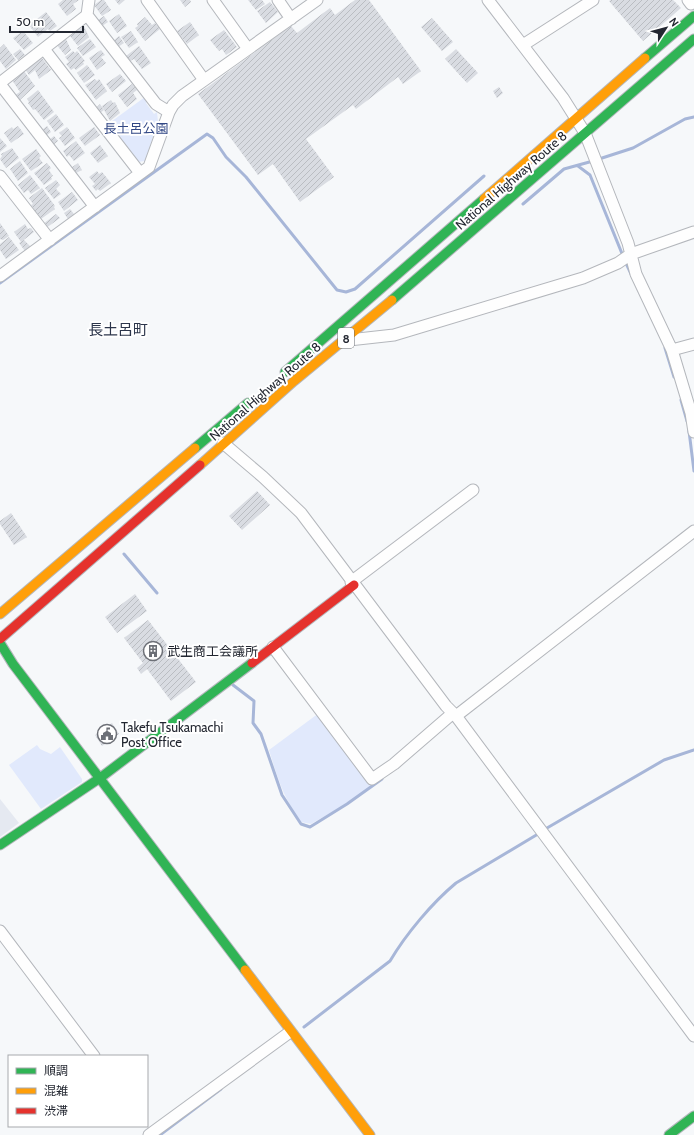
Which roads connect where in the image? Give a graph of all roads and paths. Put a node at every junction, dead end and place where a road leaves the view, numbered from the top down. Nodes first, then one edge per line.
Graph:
1 (88, 0) edge
2 (147, 0) edge
3 (213, 0) edge
4 (278, 0) edge
5 (317, 0) edge
6 (488, 0) edge
7 (593, 0) edge
8 (87, 15) junction
9 (694, 16) edge
10 (291, 18) junction
11 (694, 39) edge
12 (523, 45) junction
13 (44, 49) junction
14 (248, 49) junction
15 (204, 80) junction
16 (0, 83) edge
17 (169, 112) junction
18 (576, 117) junction
19 (585, 133) junction
20 (140, 173) junction
21 (0, 176) edge
22 (95, 207) junction
23 (694, 232) edge
24 (50, 240) junction
25 (631, 254) junction
26 (2, 272) edge
27 (344, 340) junction
28 (694, 344) edge
29 (672, 350) junction
30 (275, 380) dead end
31 (256, 396) dead end
32 (693, 412) edge
33 (694, 432) edge
34 (223, 443) junction
35 (473, 490) dead end
36 (694, 531) edge
37 (352, 583) junction
38 (0, 614) edge
39 (0, 639) edge
40 (0, 643) edge
41 (273, 647) junction
42 (455, 715) junction
43 (100, 778) junction
44 (0, 845) edge
45 (0, 931) edge
46 (290, 1032) junction
47 (694, 1036) edge
48 (93, 1055) edge
49 (694, 1116) edge
50 (150, 1132) edge
51 (370, 1135) edge
52 (669, 1135) edge

1 - 8 street
2 - 15 street
3 - 14 street
4 - 10 street
5 - 10 street
6 - 12 street
7 - 12 street
8 - 13 street
8 - 17 street
9 - 18 main road, National Highway Route 8 / 8
10 - 14 street
11 - 19 main road, National Highway Route 8 / 8
12 - 18 street
13 - 16 street
13 - 20 street
14 - 15 street
15 - 17 street
16 - 22 street
17 - 20 street
18 - 19 street
18 - 30 main road, National Highway Route 8 / 8
19 - 25 street
19 - 27 main road, National Highway Route 8 / 8
20 - 22 street
21 - 24 street
22 - 24 street
23 - 25 street
24 - 26 street
25 - 27 street
25 - 29 street
27 - 34 main road, National Highway Route 8 / 8
28 - 29 street
29 - 32 street
31 - 38 main road, National Highway Route 8
32 - 33 street
34 - 37 street
34 - 39 main road, National Highway Route 8 / 8
35 - 37 street
36 - 42 street
37 - 41 main road
37 - 42 street
40 - 43 main road
41 - 42 street
41 - 43 main road
42 - 47 street
43 - 44 main road
43 - 46 main road
45 - 48 street
46 - 50 street
46 - 51 main road
49 - 52 main road

